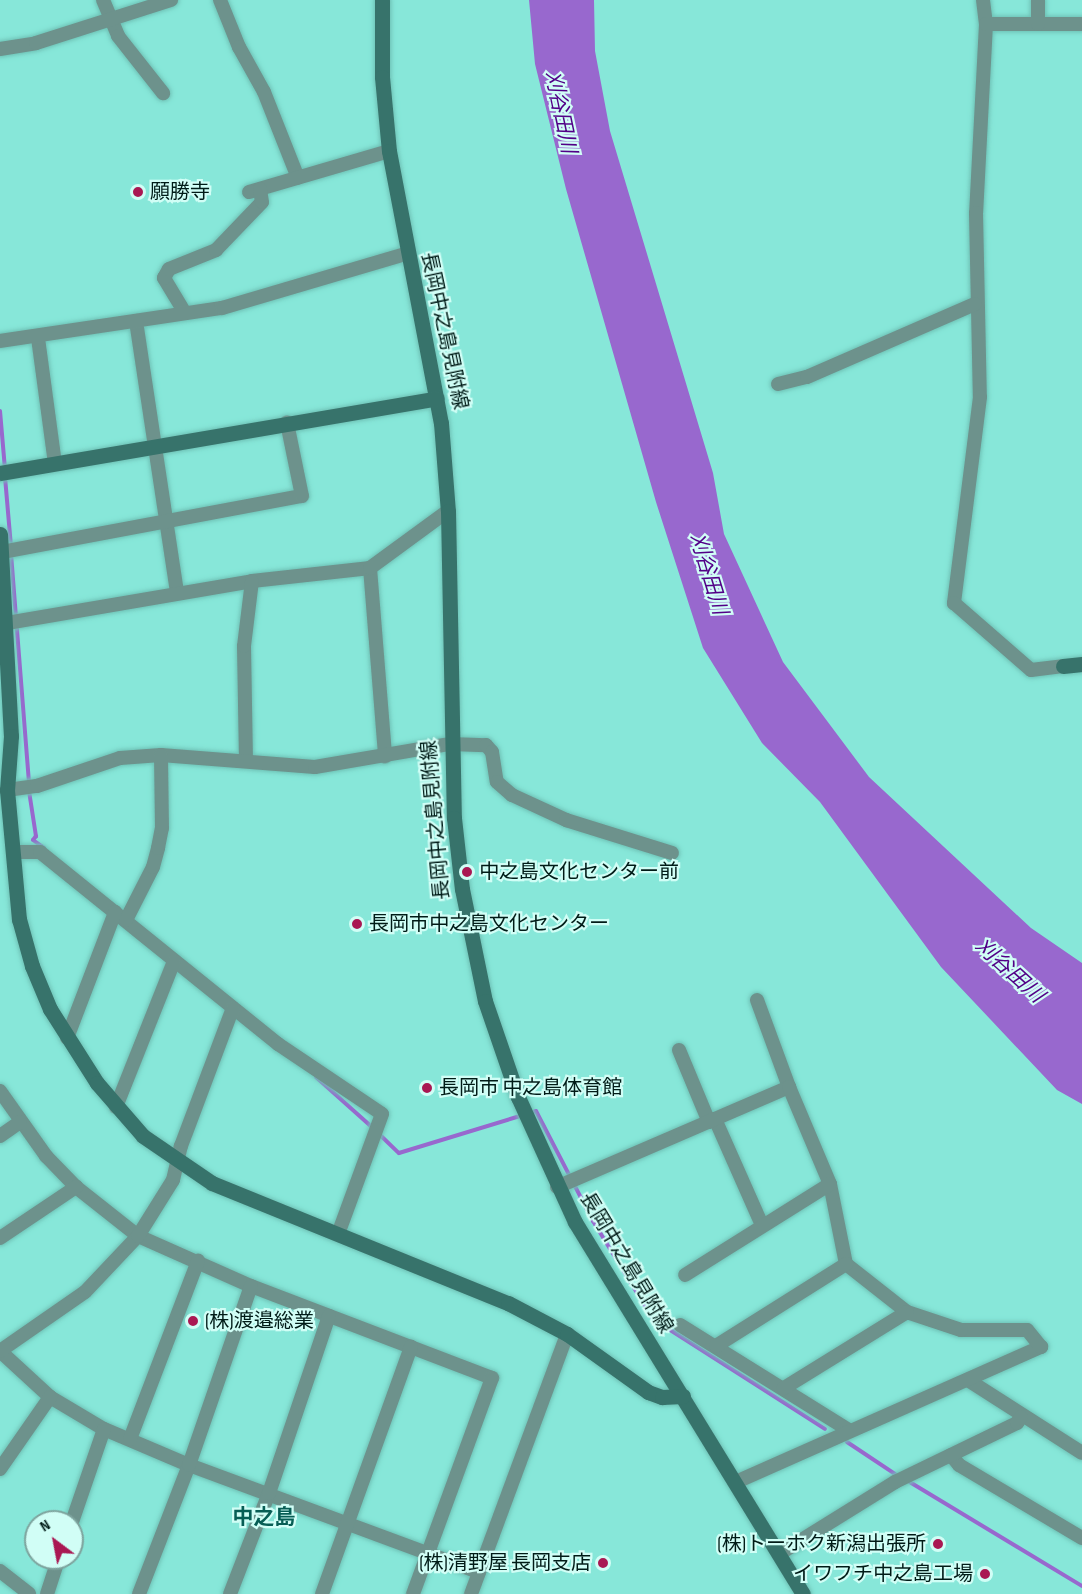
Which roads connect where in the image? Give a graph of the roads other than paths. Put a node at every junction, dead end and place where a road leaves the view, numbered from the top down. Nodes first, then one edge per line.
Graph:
1 (103, 0) edge
2 (171, 0) edge
3 (220, 0) edge
4 (382, 0) edge
5 (983, 0) edge
6 (1038, 0) edge
7 (110, 17) junction
8 (986, 24) junction
9 (1038, 24) junction
10 (1082, 24) edge
11 (0, 49) edge
12 (164, 93) dead end
13 (389, 151) junction
14 (298, 178) junction
15 (406, 254) junction
16 (975, 304) junction
17 (186, 313) junction
18 (136, 321) junction
19 (38, 338) junction
20 (0, 342) edge
21 (778, 384) dead end
22 (437, 398) junction
23 (287, 423) junction
24 (152, 447) junction
25 (55, 463) junction
26 (0, 473) edge
27 (448, 511) junction
28 (165, 524) junction
29 (0, 534) edge
30 (2, 552) junction
31 (370, 568) junction
32 (252, 581) junction
33 (177, 592) junction
34 (7, 623) junction
35 (1082, 664) edge
36 (1063, 666) joint
37 (450, 744) junction
38 (161, 755) junction
39 (385, 756) junction
40 (246, 761) junction
41 (4, 790) edge
42 (13, 852) junction
43 (672, 853) dead end
44 (120, 916) junction
45 (174, 961) junction
46 (757, 1000) dead end
47 (233, 1008) junction
48 (67, 1038) junction
49 (679, 1050) dead end
50 (789, 1086) junction
51 (0, 1091) edge
52 (116, 1107) junction
53 (712, 1120) junction
54 (20, 1122) junction
55 (0, 1136) edge
56 (180, 1163) junction
57 (830, 1184) junction
58 (76, 1186) junction
59 (557, 1188) junction
60 (762, 1225) junction
61 (338, 1234) junction
62 (138, 1236) junction
63 (0, 1238) edge
64 (198, 1261) junction
65 (846, 1264) junction
66 (685, 1275) dead end
67 (251, 1286) junction
68 (907, 1312) junction
69 (329, 1317) junction
70 (680, 1325) dead end
71 (567, 1334) junction
72 (716, 1346) junction
73 (411, 1347) junction
74 (0, 1351) edge
75 (968, 1380) junction
76 (784, 1388) junction
77 (683, 1396) junction
78 (50, 1397) junction
79 (1021, 1417) junction
80 (104, 1429) junction
81 (850, 1431) junction
82 (130, 1439) junction
83 (1081, 1449) edge
84 (951, 1455) junction
85 (189, 1465) junction
86 (0, 1468) edge
87 (736, 1482) junction
88 (269, 1494) junction
89 (76, 1510) edge
90 (348, 1524) junction
91 (1082, 1538) edge
92 (429, 1552) junction
93 (779, 1554) junction
94 (55, 1570) edge
95 (0, 1571) edge
96 (480, 1572) junction
97 (29, 1594) edge
98 (47, 1594) edge
99 (140, 1594) edge
100 (230, 1594) edge
101 (322, 1594) edge
102 (413, 1594) edge
103 (471, 1594) edge
104 (803, 1594) edge

1 - 7 street
2 - 7 street
3 - 14 street
4 - 13 street, 長岡中之島見附線
5 - 8 street
6 - 9 street
7 - 11 street
7 - 12 street
8 - 9 street
8 - 16 street
9 - 10 street
13 - 14 street
13 - 15 street, 長岡中之島見附線
14 - 17 street
15 - 17 street
15 - 22 street, 長岡中之島見附線
16 - 21 street
16 - 36 street
17 - 18 street
18 - 19 street
18 - 24 street
19 - 20 street
19 - 25 street
22 - 23 street
22 - 27 street, 長岡中之島見附線
23 - 24 street
23 - 28 street
24 - 25 street
24 - 28 street
25 - 26 street
27 - 31 street
27 - 37 street, 長岡中之島見附線
28 - 30 street
28 - 33 street
29 - 30 street
30 - 34 street
31 - 32 street
31 - 39 street
32 - 33 street
32 - 40 street
33 - 34 street
34 - 41 street
35 - 36 street
37 - 39 street
37 - 43 street
37 - 59 street, 長岡中之島見附線
38 - 40 street
38 - 41 street
38 - 44 street
39 - 40 street
41 - 42 street
42 - 44 street
42 - 48 street
44 - 45 street
44 - 48 street
45 - 47 street
45 - 52 street
46 - 50 street
47 - 56 street
47 - 61 street
48 - 52 street
49 - 53 street
50 - 53 street
50 - 57 street
51 - 54 street
52 - 56 street
53 - 59 street
53 - 60 street
54 - 55 street
54 - 58 street
56 - 61 street
56 - 62 street
57 - 60 street
57 - 65 street
58 - 62 street
58 - 63 street
59 - 77 street, 長岡中之島見附線
60 - 66 street
61 - 71 street
62 - 64 street
62 - 74 street
64 - 67 street
64 - 82 street
65 - 68 street
65 - 72 street
67 - 69 street
67 - 85 street
68 - 75 street
68 - 76 street
69 - 73 street
69 - 88 street
70 - 72 street
71 - 77 street
71 - 96 street
72 - 76 street
73 - 90 street
73 - 92 street
74 - 78 street
75 - 79 street
75 - 81 street
76 - 81 street
77 - 87 street, 長岡中之島見附線
78 - 80 street
78 - 86 street
79 - 83 street
79 - 84 street
80 - 82 street
80 - 89 street
81 - 87 street
82 - 85 street
84 - 91 street
84 - 93 street
85 - 88 street
85 - 99 street
87 - 93 street, 長岡中之島見附線
88 - 90 street
88 - 100 street
90 - 92 street
90 - 101 street
92 - 96 street
92 - 102 street
93 - 104 street, 長岡中之島見附線
94 - 98 street
95 - 97 street
96 - 103 street

